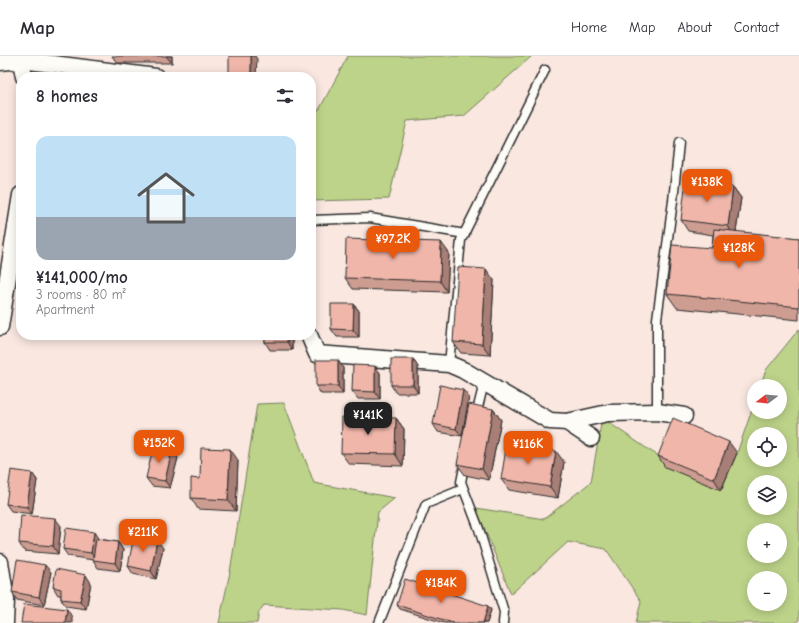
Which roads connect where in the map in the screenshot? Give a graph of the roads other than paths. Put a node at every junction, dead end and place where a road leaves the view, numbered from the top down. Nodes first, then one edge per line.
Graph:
1 (21, 58) edge
2 (0, 62) edge
3 (545, 70) dead end
4 (23, 72) edge
5 (120, 72) edge
6 (679, 143) dead end
7 (316, 220) edge
8 (16, 226) edge
9 (465, 234) junction
10 (0, 326) edge
11 (311, 340) edge
12 (449, 364) junction
13 (484, 383) junction
14 (657, 412) junction
15 (684, 416) dead end
16 (475, 421) edge
17 (567, 422) junction
18 (591, 438) dead end
19 (468, 451) edge
20 (464, 489) junction
21 (0, 562) edge
22 (5, 623) edge
23 (379, 623) edge
24 (503, 623) edge

1 - 2 street
1 - 4 street
1 - 5 street
3 - 9 lane
6 - 14 lane
7 - 9 lane
8 - 10 street
9 - 12 lane
11 - 12 street
12 - 13 street
13 - 16 lane
13 - 17 street
14 - 15 street
14 - 17 street
17 - 18 street
19 - 20 lane
20 - 23 lane
20 - 24 lane
21 - 22 street

